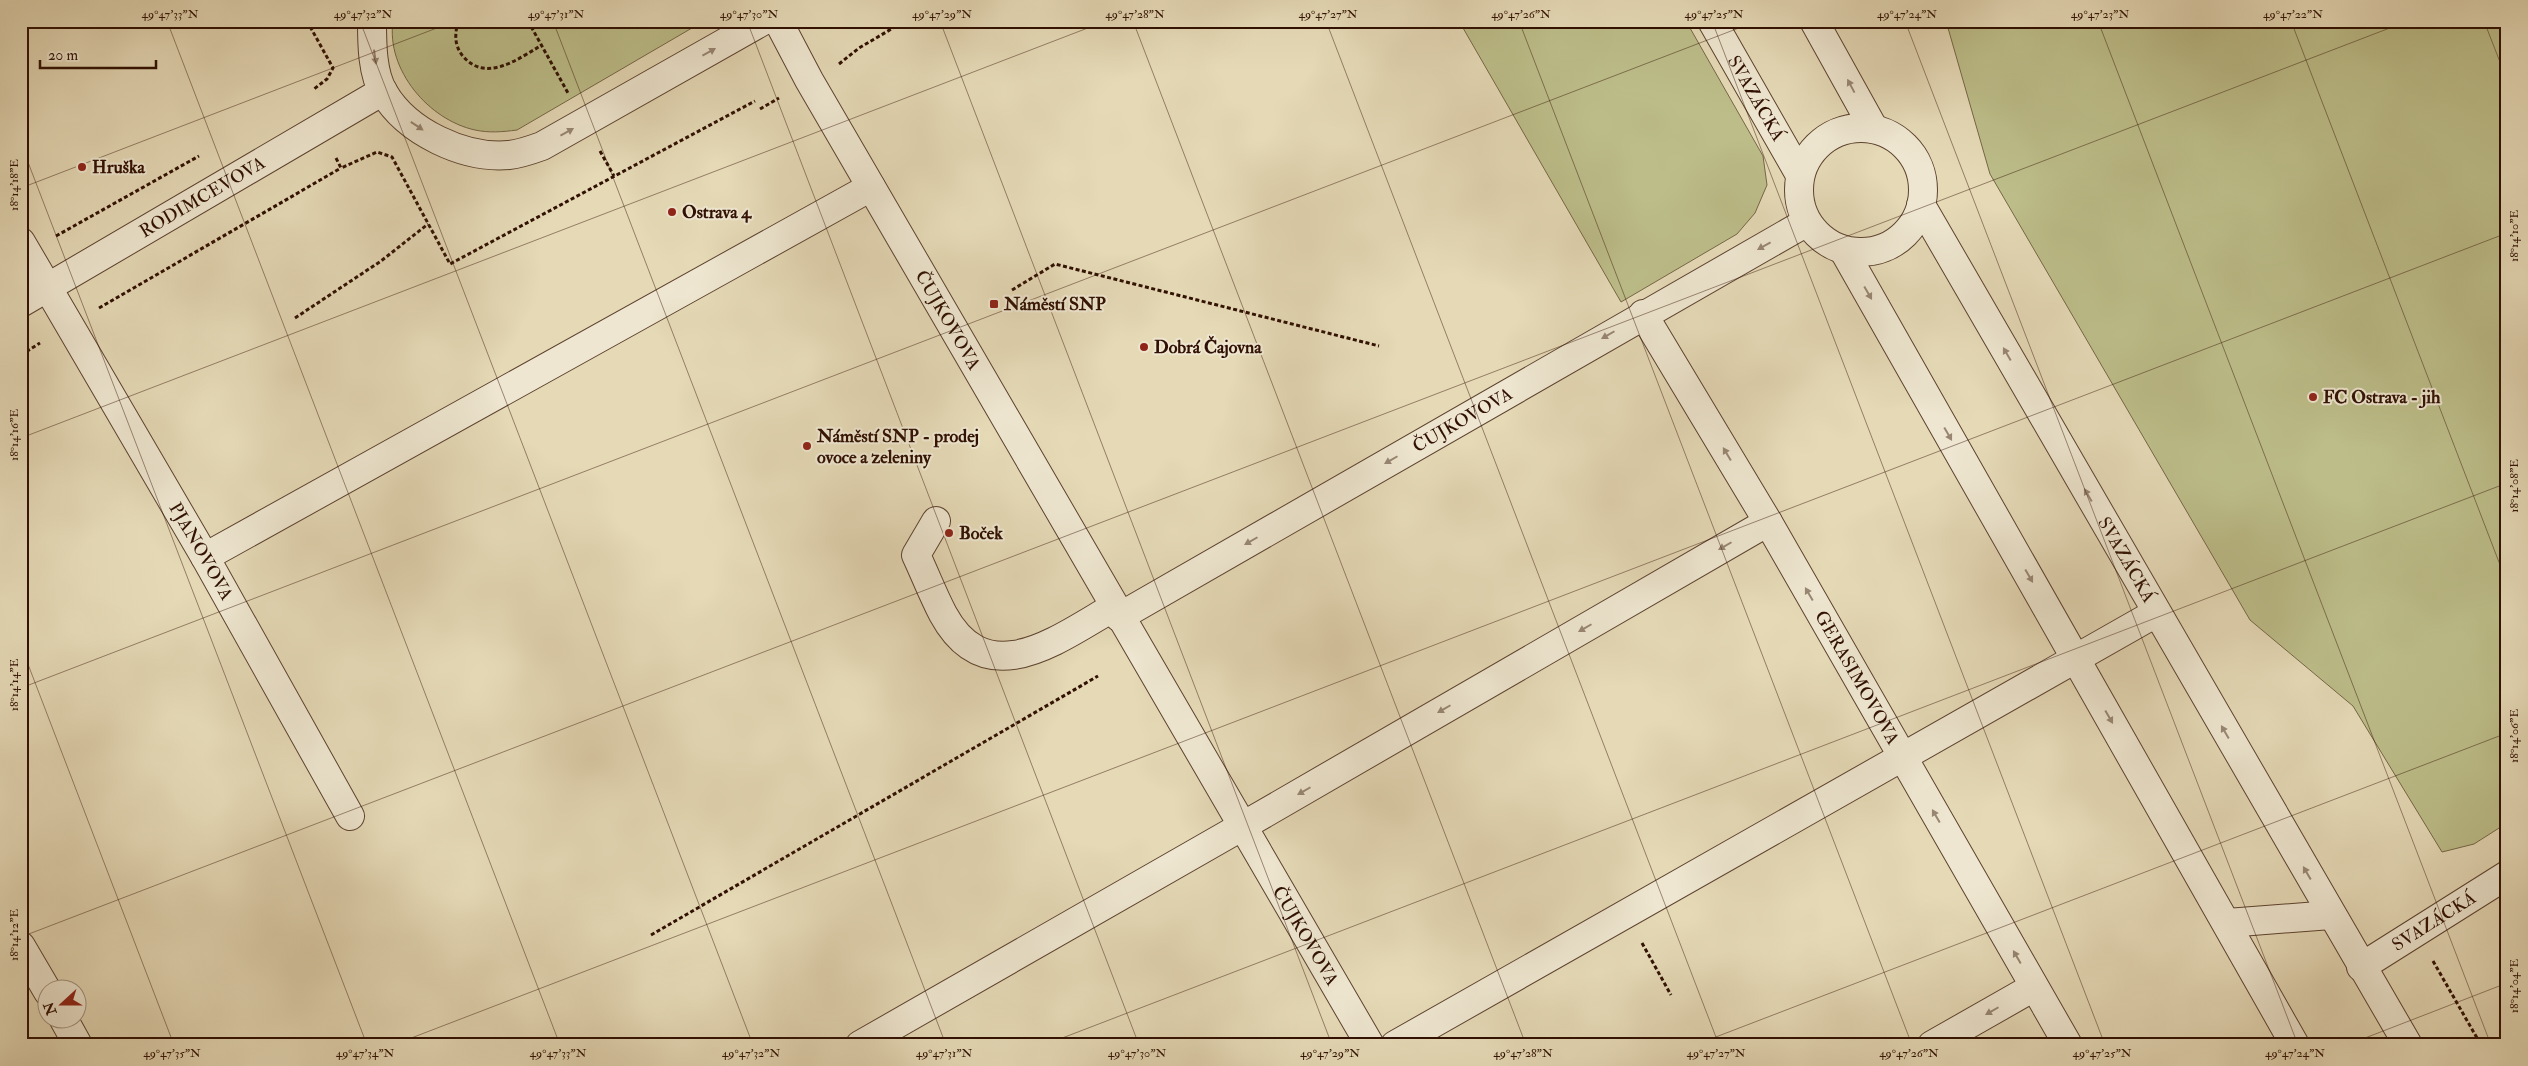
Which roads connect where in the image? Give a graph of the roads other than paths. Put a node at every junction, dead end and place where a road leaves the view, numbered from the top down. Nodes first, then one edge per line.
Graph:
1 (372, 21) edge
2 (763, 21) edge
3 (778, 21) edge
4 (1712, 21) edge
5 (1814, 21) edge
6 (383, 91) junction
7 (1874, 129) junction
8 (1800, 175) junction
9 (871, 187) junction
10 (1921, 205) junction
11 (1807, 222) junction
12 (24, 247) edge
13 (1844, 251) junction
14 (48, 287) junction
15 (21, 303) edge
16 (1643, 314) junction
17 (936, 520) dead end
18 (1768, 522) junction
19 (205, 557) junction
20 (1116, 612) junction
21 (2156, 613) junction
22 (2076, 660) junction
23 (1903, 758) junction
24 (350, 816) dead end
25 (1241, 827) junction
26 (2507, 875) edge
27 (2331, 915) junction
28 (2227, 923) junction
29 (21, 946) edge
30 (2361, 967) junction
31 (40, 978) edge
32 (2034, 987) junction
33 (69, 1028) edge
34 (78, 1045) edge
35 (860, 1045) edge
36 (1370, 1045) edge
37 (1395, 1045) edge
38 (1932, 1045) edge
39 (2068, 1045) edge
40 (2295, 1045) edge
41 (2408, 1045) edge

1 -> 6 street
6 -> 2 street
3 - 9 street, ČUJKOVOVA
4 - 8 street, SVAZÁCKÁ
7 -> 5 street
6 - 14 street, RODIMCEVOVA
7 - 8 street
7 - 10 street
8 - 11 street
9 - 19 street
9 - 20 street, ČUJKOVOVA
10 - 13 street
21 -> 10 street, SVAZÁCKÁ
11 - 13 street
11 -> 16 street, ČUJKOVOVA
12 - 14 street, PJANOVOVA
13 -> 22 street
14 - 15 street, RODIMCEVOVA
14 - 19 street, PJANOVOVA
18 -> 16 street, GERASIMOVOVA
16 -> 20 street, ČUJKOVOVA
17 - 20 street
23 -> 18 street, GERASIMOVOVA
18 -> 25 street
19 - 24 street, PJANOVOVA
20 - 25 street, ČUJKOVOVA
21 - 22 street
27 -> 21 street, SVAZÁCKÁ
22 - 23 street
22 -> 28 street
32 -> 23 street, GERASIMOVOVA
23 - 37 street
25 - 35 street
25 - 36 street, ČUJKOVOVA
26 - 30 street, SVAZÁCKÁ
27 - 28 street
27 - 30 street, SVAZÁCKÁ
28 - 40 street
29 - 31 street
30 - 41 street, SVAZÁCKÁ
32 -> 38 street
32 - 39 street, GERASIMOVOVA
33 - 34 street

